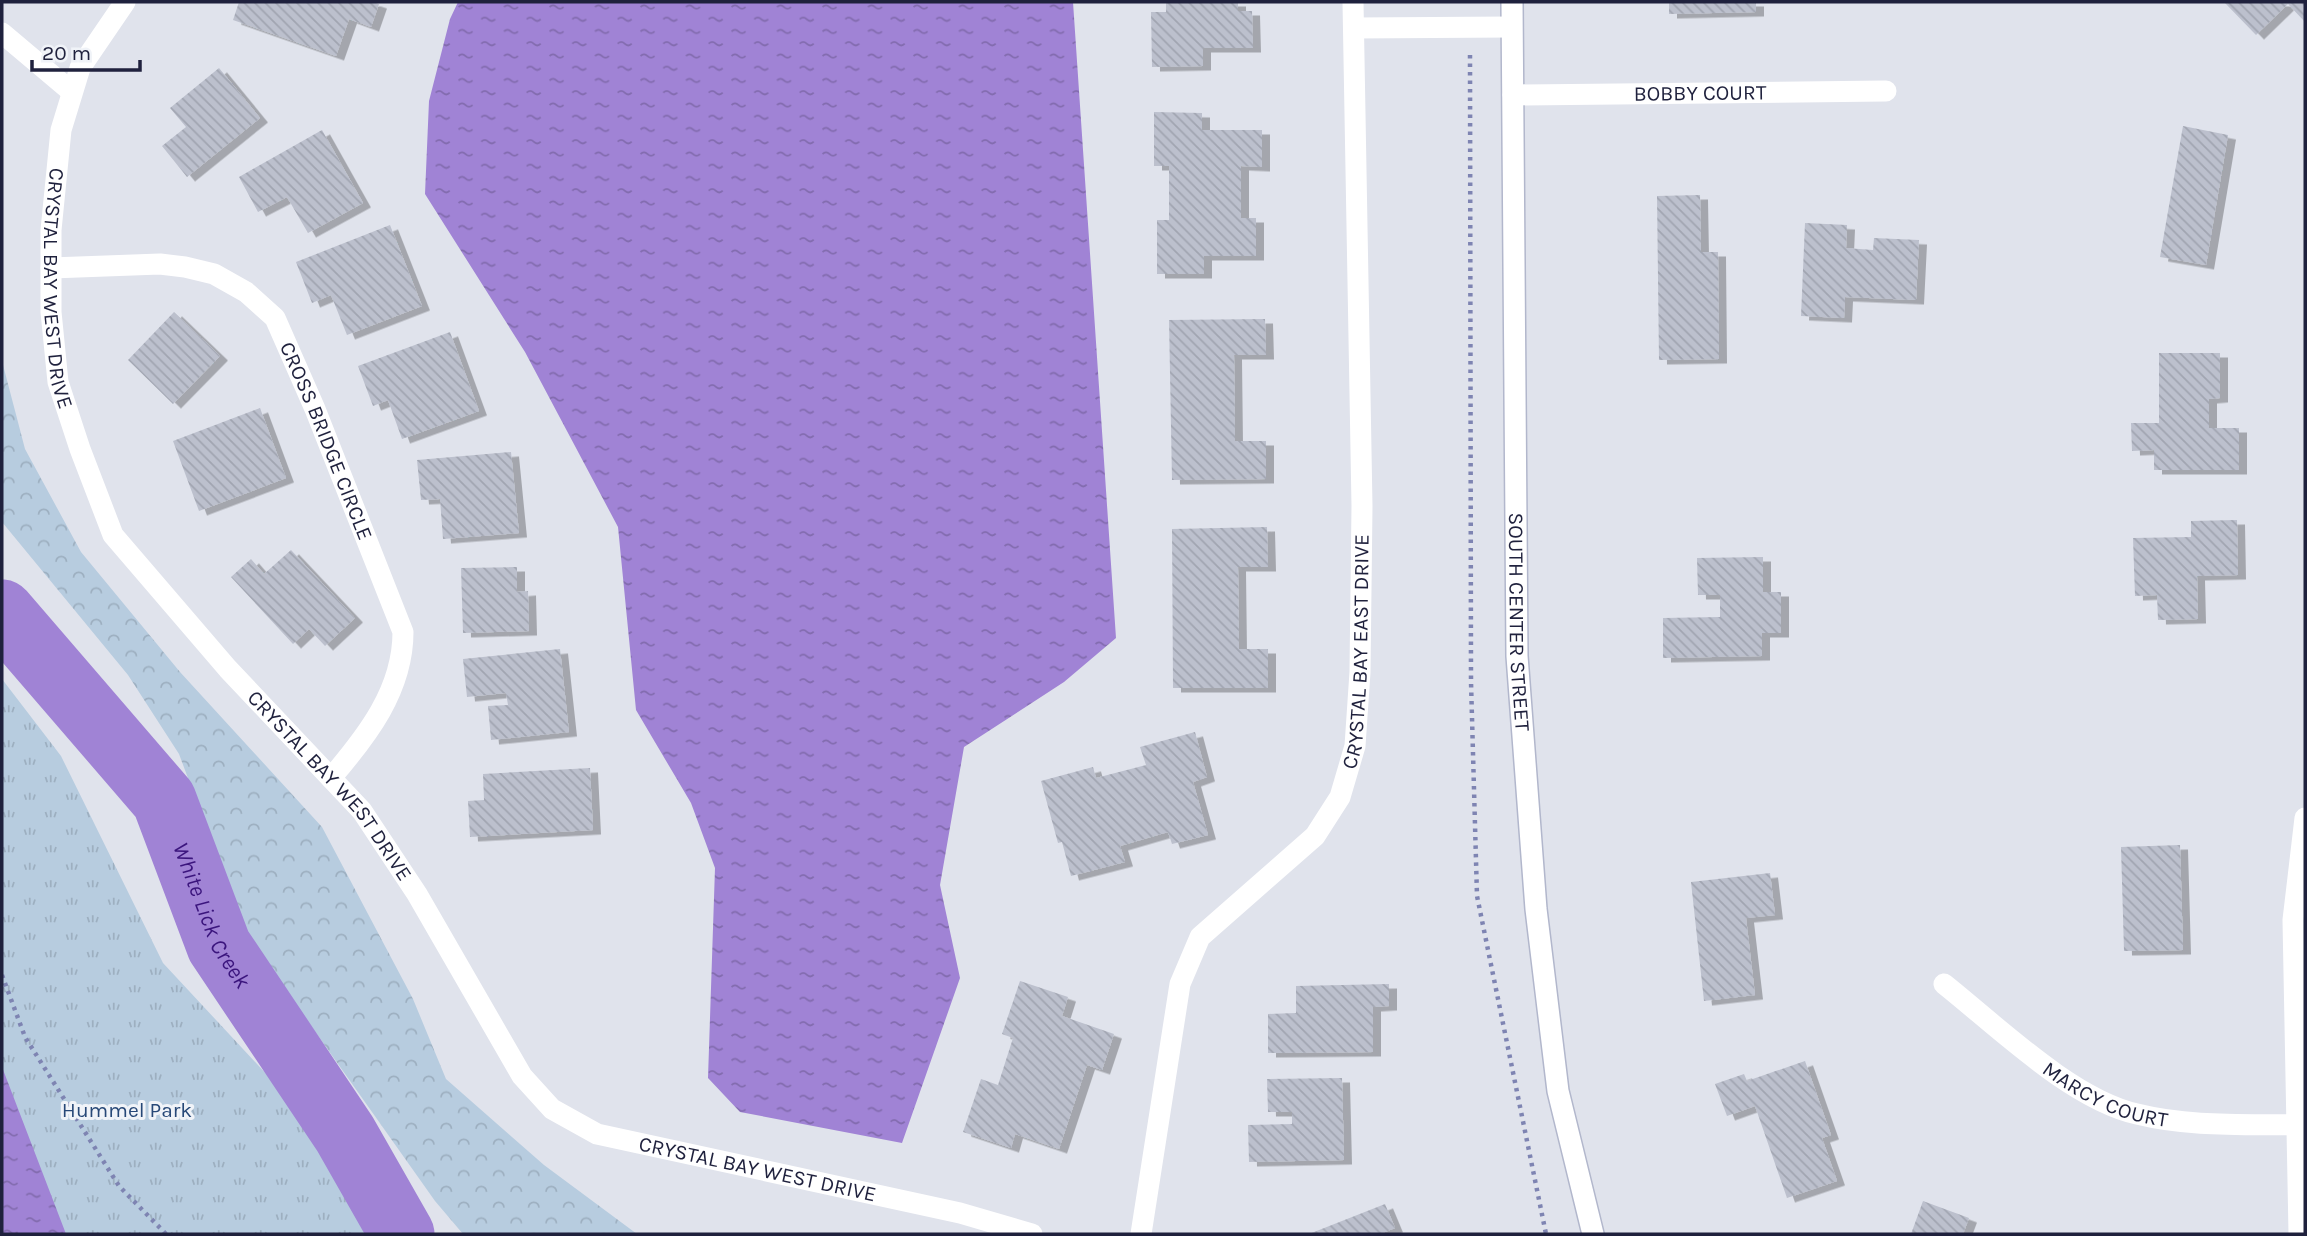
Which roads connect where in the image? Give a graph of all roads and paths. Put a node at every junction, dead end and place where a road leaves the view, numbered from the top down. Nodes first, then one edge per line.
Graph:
1 (125, 2) edge
2 (1353, 2) edge
3 (1512, 2) edge
4 (1470, 27) junction
5 (1511, 27) junction
6 (1354, 28) junction
7 (2, 33) edge
8 (1886, 91) dead end
9 (72, 92) junction
10 (1513, 95) junction
11 (51, 268) junction
12 (331, 778) junction
13 (2305, 818) edge
14 (2, 975) edge
15 (1944, 984) dead end
16 (2297, 1125) junction
17 (166, 1234) edge
18 (1032, 1234) edge
19 (1141, 1234) edge
20 (1546, 1234) edge
21 (1593, 1234) edge
22 (2299, 1234) edge

1 - 9 street, CRYSTAL BAY WEST DRIVE
2 - 6 street, CRYSTAL BAY EAST DRIVE
3 - 5 street, SOUTH CENTER STREET
4 - 5 street
4 - 6 street
4 - 20 path
5 - 10 street, SOUTH CENTER STREET
6 - 19 street, CRYSTAL BAY EAST DRIVE
7 - 9 street
8 - 10 street, BOBBY COURT
9 - 11 street, CRYSTAL BAY WEST DRIVE
10 - 21 street, SOUTH CENTER STREET
11 - 12 street, CRYSTAL BAY WEST DRIVE
11 - 12 street, CROSS BRIDGE CIRCLE
12 - 18 street, CRYSTAL BAY WEST DRIVE
13 - 16 street
14 - 17 path
15 - 16 street, MARCY COURT
16 - 22 street

